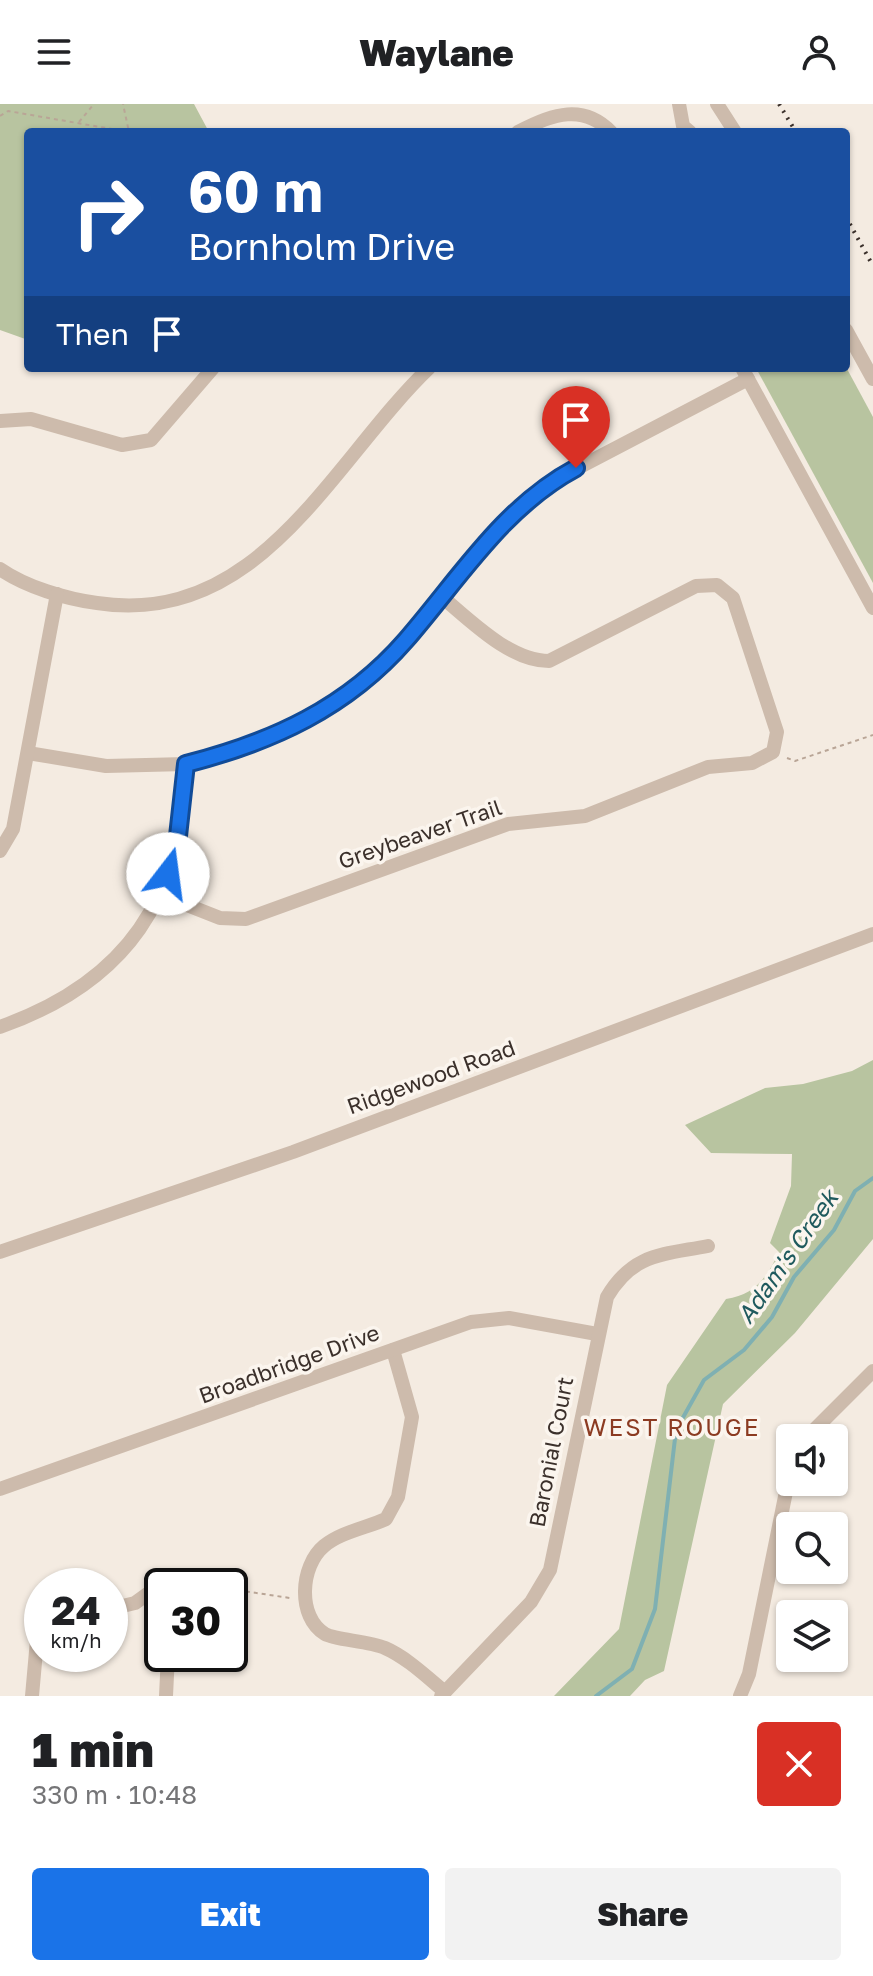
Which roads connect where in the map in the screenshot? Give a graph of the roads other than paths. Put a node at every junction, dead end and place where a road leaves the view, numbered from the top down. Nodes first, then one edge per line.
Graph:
1 (679, 104) edge
2 (717, 104) edge
3 (525, 128) edge
4 (608, 128) edge
5 (685, 128) edge
6 (732, 128) edge
7 (850, 337) edge
8 (210, 372) edge
9 (426, 372) edge
10 (745, 374) edge
11 (873, 379) edge
12 (0, 421) edge
13 (0, 569) edge
14 (57, 594) junction
15 (442, 597) junction
16 (873, 608) edge
17 (28, 753) junction
18 (186, 764) junction
19 (0, 851) edge
20 (159, 894) junction
21 (873, 934) edge
22 (0, 1027) edge
23 (708, 1246) dead end
24 (0, 1252) edge
25 (597, 1334) junction
26 (393, 1350) junction
27 (873, 1371) edge
28 (820, 1424) edge
29 (0, 1489) edge
30 (785, 1496) edge
31 (34, 1672) edge
32 (167, 1672) edge
33 (443, 1694) edge
34 (745, 1694) edge
35 (32, 1696) edge
36 (166, 1696) edge

1 - 5 street
2 - 6 street
3 - 4 street
7 - 11 street
8 - 12 street
9 - 14 street
10 - 15 street
10 - 16 street
13 - 14 street
14 - 17 street
15 - 18 street
15 - 20 street, Greybeaver Trail
17 - 18 street
17 - 19 street
18 - 20 street
20 - 22 street
21 - 24 street, Ridgewood Road
23 - 25 street, Baronial Court
25 - 26 street, Broadbridge Drive
25 - 33 street, Baronial Court
26 - 29 street, Broadbridge Drive
26 - 33 street
27 - 28 street
30 - 34 street
31 - 35 street
32 - 36 street

